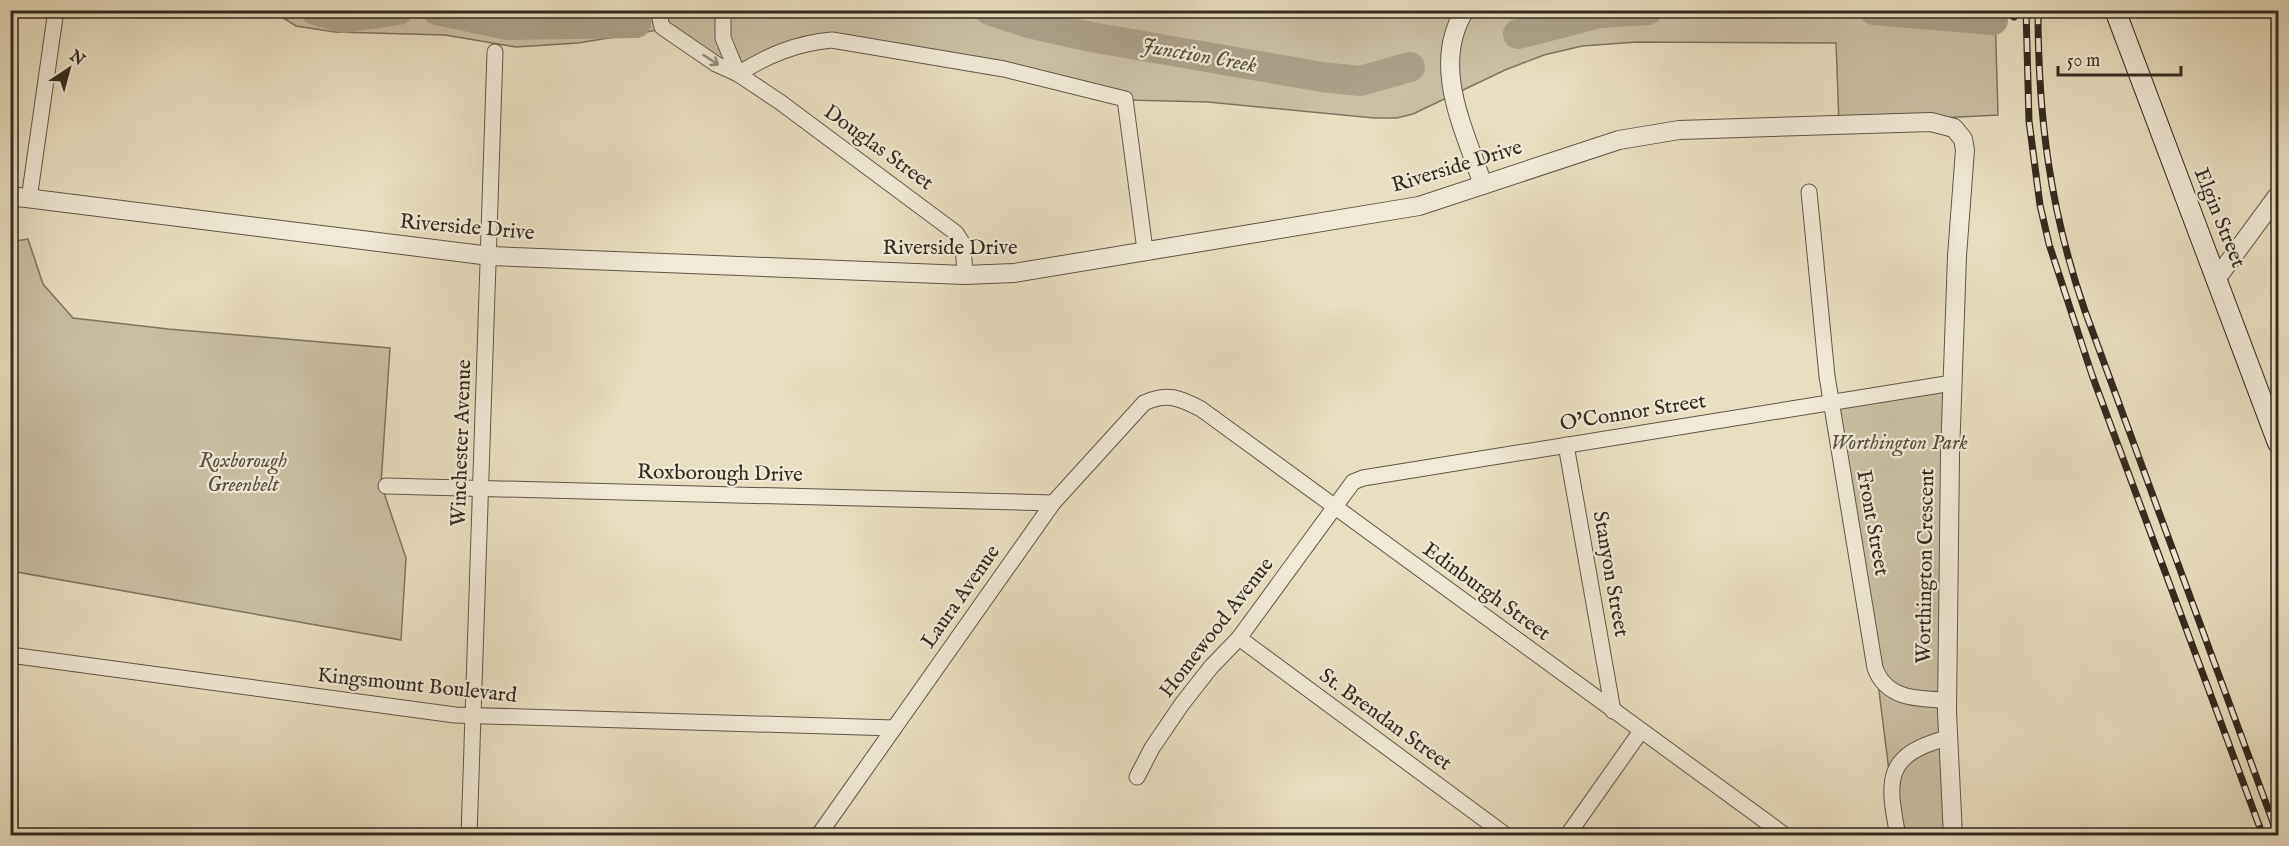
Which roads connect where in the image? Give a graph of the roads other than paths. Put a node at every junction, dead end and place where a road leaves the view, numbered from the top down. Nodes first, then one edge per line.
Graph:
1 (56, 10) edge
2 (658, 10) edge
3 (723, 10) edge
4 (1465, 10) edge
5 (2115, 10) edge
6 (495, 52) dead end
7 (738, 74) junction
8 (1948, 125) joint
9 (1483, 185) junction
10 (1809, 192) dead end
11 (2278, 195) edge
12 (10, 196) edge
13 (29, 198) junction
14 (1145, 250) junction
15 (490, 256) junction
16 (965, 274) junction
17 (2217, 278) junction
18 (1952, 383) junction
19 (1156, 397) joint
20 (1831, 403) junction
21 (2278, 443) edge
22 (1566, 446) junction
23 (386, 486) dead end
24 (481, 489) junction
25 (1053, 503) junction
26 (1334, 507) junction
27 (1239, 638) junction
28 (10, 655) edge
29 (1947, 700) junction
30 (1613, 711) junction
31 (475, 717) junction
32 (894, 728) junction
33 (1641, 731) junction
34 (1947, 738) junction
35 (1137, 777) dead end
36 (469, 836) edge
37 (818, 836) edge
38 (1507, 836) edge
39 (1566, 836) edge
40 (1786, 836) edge
41 (1898, 836) edge
42 (1953, 836) edge

1 - 13 street
2 -> 7 street, Douglas Street
3 - 7 street
4 - 9 street
5 - 17 main road, Elgin Street
6 - 15 street, Winchester Avenue
7 - 14 street
7 - 16 street, Douglas Street
8 - 9 street, Riverside Drive
8 - 18 street, Worthington Crescent
9 - 14 street, Riverside Drive
10 - 20 street, Front Street
11 - 17 street
12 - 13 street, Riverside Drive
13 - 15 street, Riverside Drive
14 - 16 street, Riverside Drive
15 - 16 street, Riverside Drive
15 - 24 street, Winchester Avenue
17 - 21 main road, Elgin Street
18 - 20 street, O'Connor Street
18 - 29 street, Worthington Crescent
19 - 25 street, Laura Avenue
19 - 26 street, Edinburgh Street
20 - 22 street, O'Connor Street
20 - 29 street, Front Street
22 - 26 street, O'Connor Street
22 - 30 street, Stanyon Street
23 - 24 street, Roxborough Drive
24 - 25 street, Roxborough Drive
24 - 31 street, Winchester Avenue
25 - 32 street, Laura Avenue
26 - 27 street, Homewood Avenue
26 - 30 street, Edinburgh Street
27 - 35 street, Homewood Avenue
27 - 38 street, St. Brendan Street
28 - 31 street, Kingsmount Boulevard
29 - 34 street, Worthington Crescent
30 - 33 street, Edinburgh Street
31 - 32 street, Kingsmount Boulevard
31 - 36 street, Winchester Avenue
32 - 37 street, Laura Avenue
33 - 39 street
33 - 40 street, Edinburgh Street
34 - 41 street
34 - 42 street, Worthington Crescent

